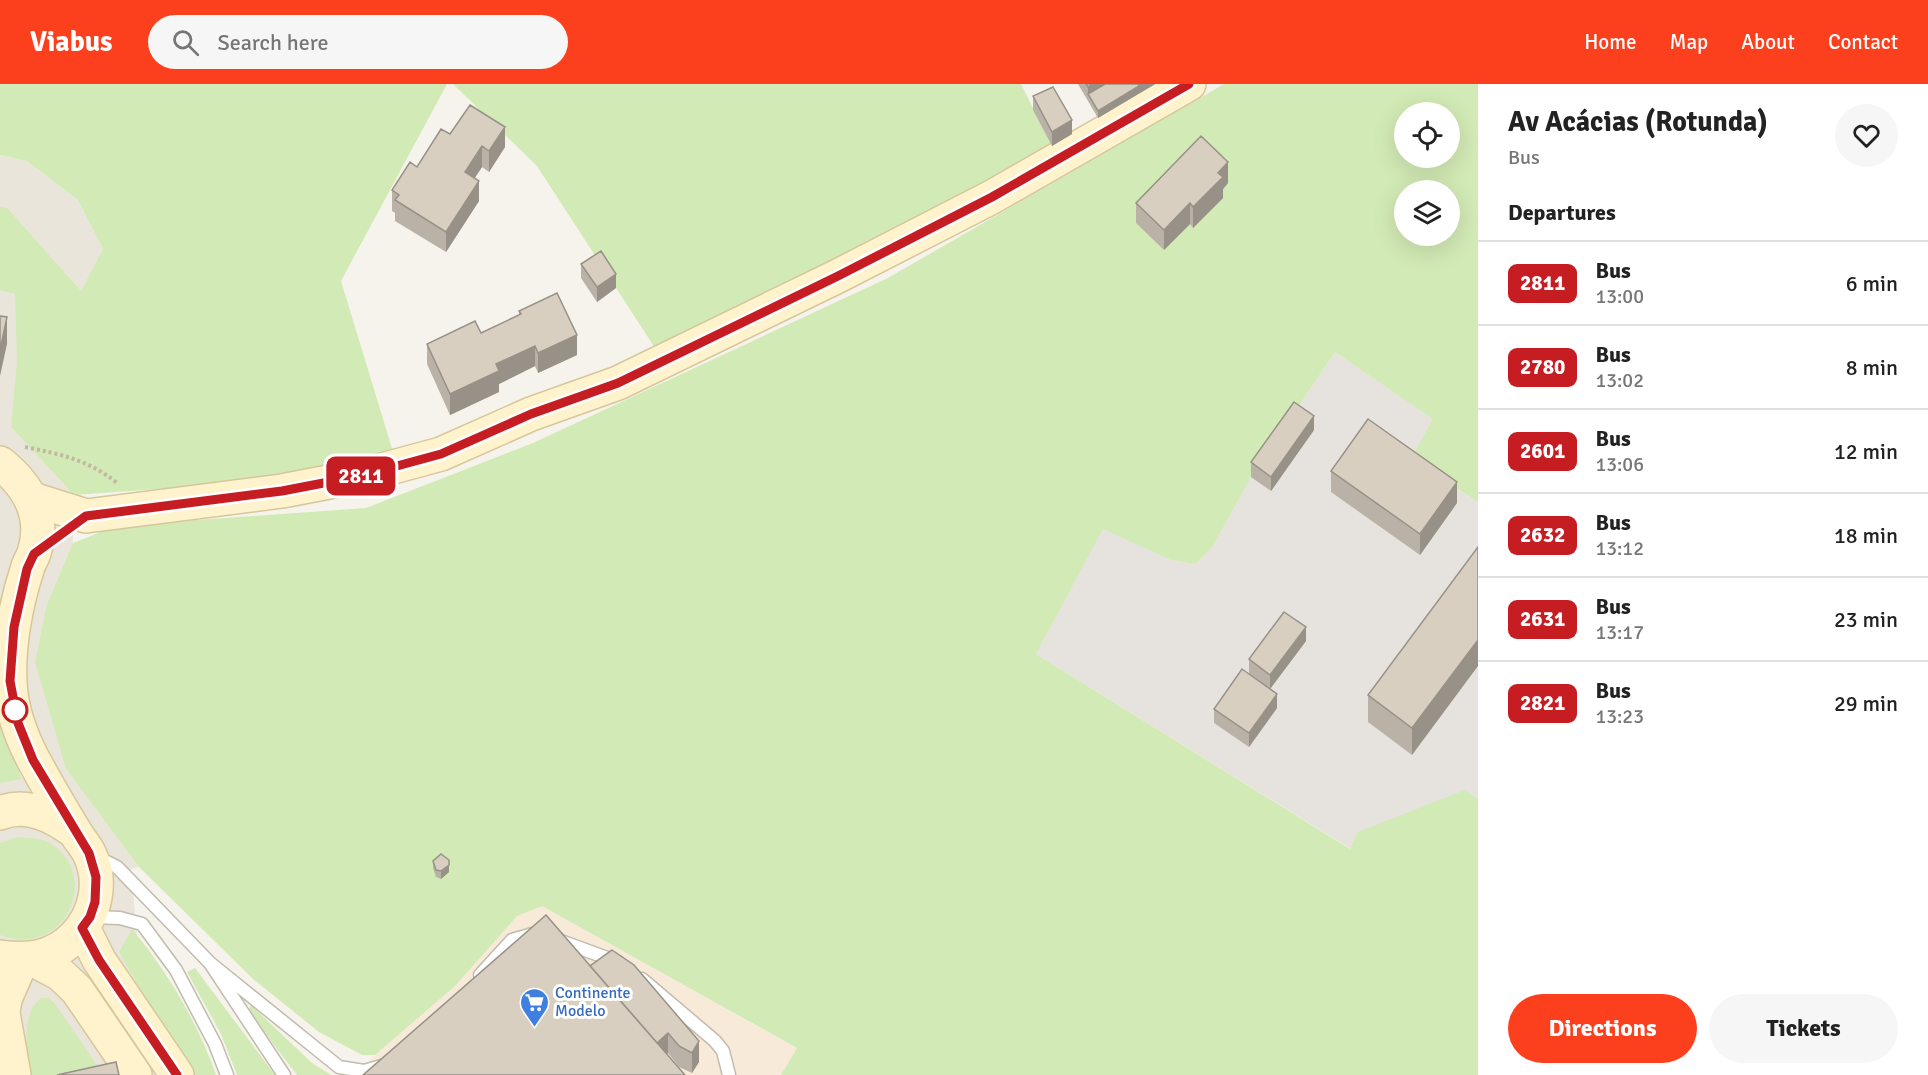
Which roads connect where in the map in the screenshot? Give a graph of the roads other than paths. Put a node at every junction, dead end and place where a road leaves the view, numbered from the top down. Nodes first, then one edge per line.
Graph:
1 (1189, 84) edge
2 (10, 454) edge
3 (32, 499) junction
4 (86, 516) junction
5 (30, 562) junction
6 (0, 595) edge
7 (0, 813) edge
8 (82, 843) junction
9 (86, 922) junction
10 (18, 959) edge
11 (210, 963) junction
12 (470, 987) edge
13 (398, 1054) edge
14 (14, 1075) edge
15 (135, 1075) edge
16 (177, 1075) edge
17 (227, 1075) edge
18 (284, 1075) edge
19 (729, 1075) edge

1 - 4 main road
2 - 3 main road
3 - 4 main road
3 - 5 main road
4 - 5 main road
5 - 6 main road
5 - 8 main road
7 - 8 main road
8 - 9 main road
8 - 11 lane
9 - 10 main road
9 - 16 main road
9 - 17 lane
10 - 14 main road
10 - 15 main road
11 - 13 lane
11 - 18 lane
12 - 19 lane

